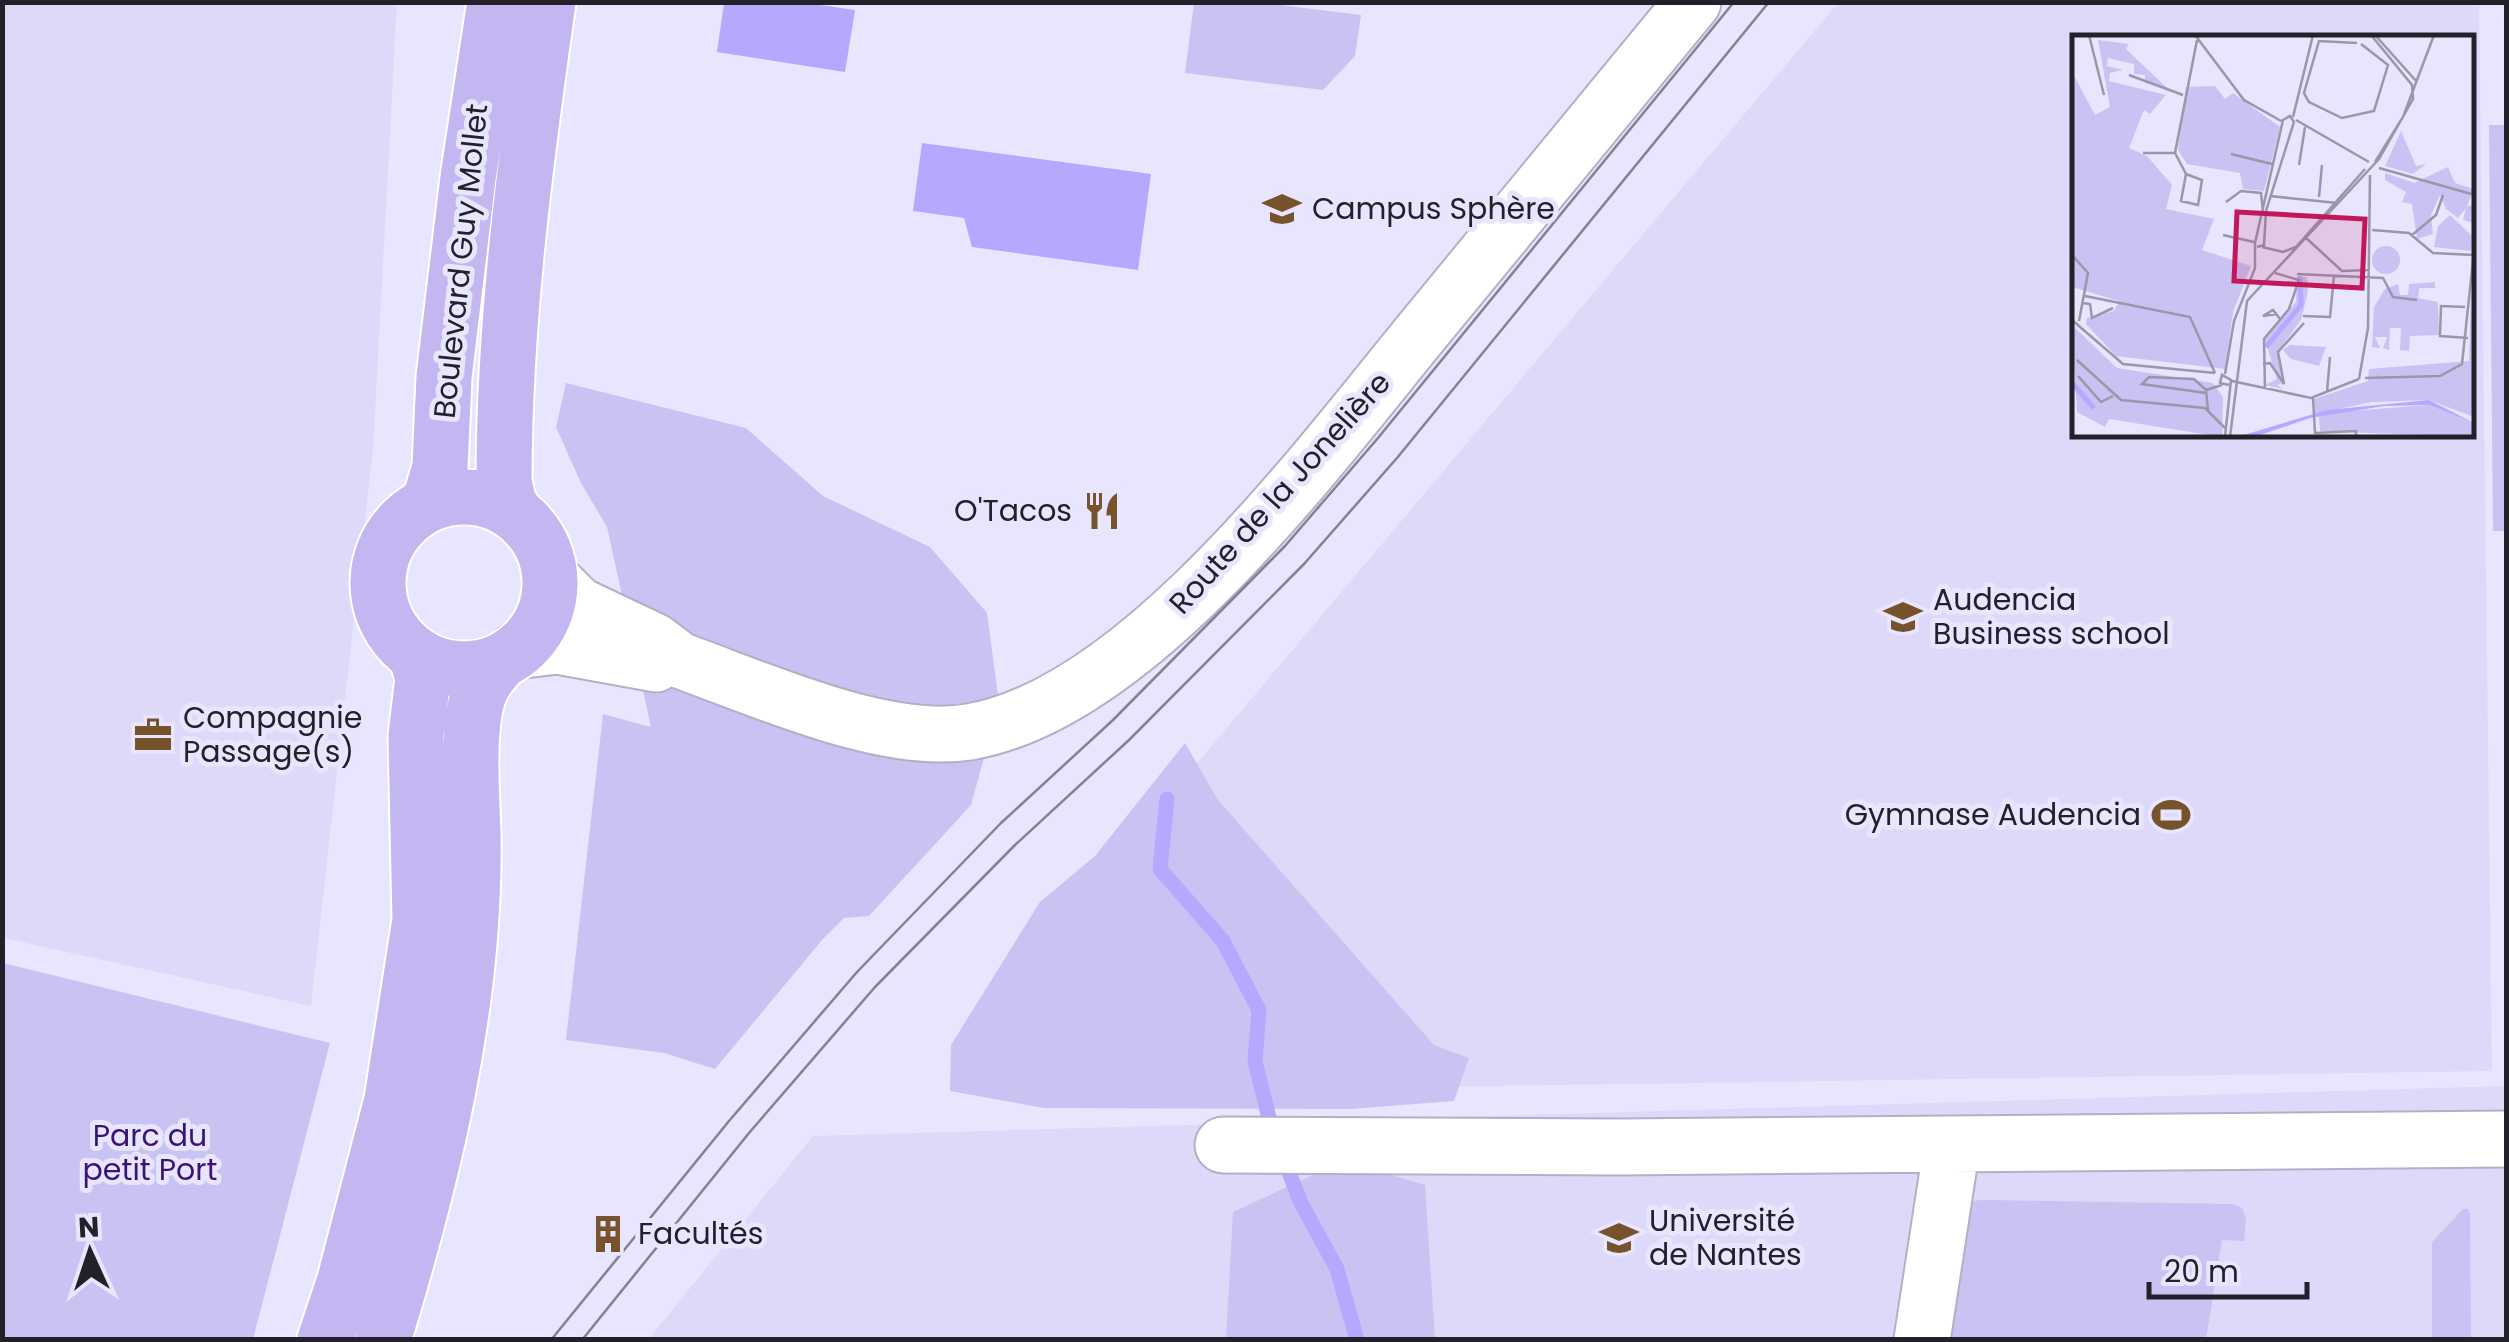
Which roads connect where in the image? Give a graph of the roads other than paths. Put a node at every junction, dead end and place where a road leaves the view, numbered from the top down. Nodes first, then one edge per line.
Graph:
1 (495, 2) edge
2 (548, 2) edge
3 (1694, 2) edge
4 (416, 512) junction
5 (516, 514) junction
6 (550, 578) junction
7 (416, 654) junction
8 (509, 656) junction
9 (680, 660) junction
10 (2506, 1139) edge
11 (1223, 1145) dead end
12 (1952, 1145) junction
13 (324, 1340) edge
14 (383, 1340) edge
15 (1922, 1340) edge

1 - 4 main road, Boulevard Guy Mollet
2 - 5 main road, Boulevard Guy Mollet
3 - 9 street, Route de la Jonelière
4 - 5 main road
4 - 7 main road
5 - 6 main road
6 - 8 main road
6 - 9 street, Route de la Jonelière
7 - 8 main road
7 - 13 main road
8 - 9 street, Route de la Jonelière
8 - 14 main road
10 - 12 street
11 - 12 street
12 - 15 street

